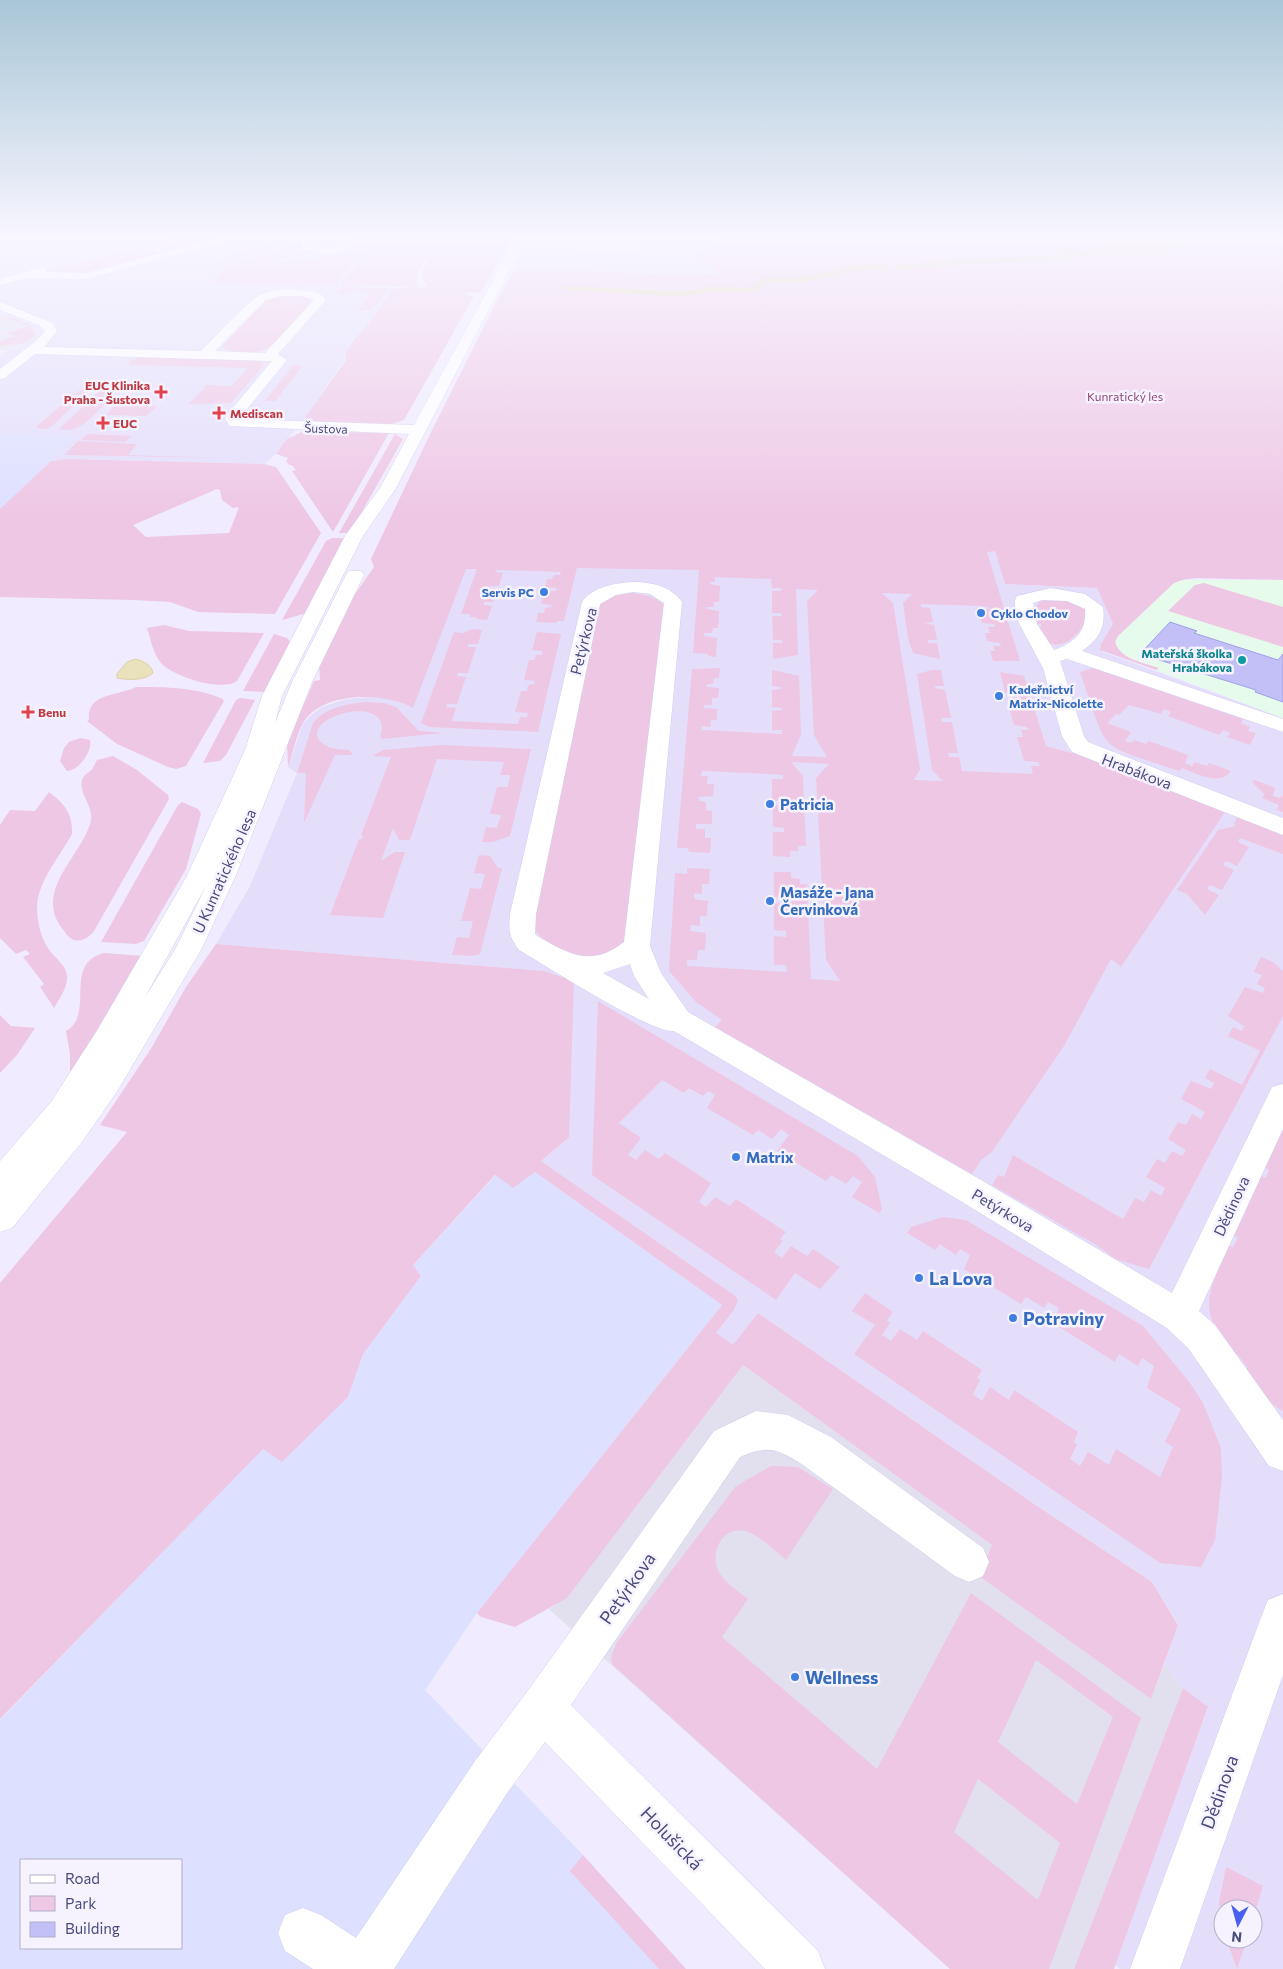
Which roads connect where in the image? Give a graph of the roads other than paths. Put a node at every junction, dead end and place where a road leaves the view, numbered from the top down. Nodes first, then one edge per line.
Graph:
1 (51, 330) edge
2 (230, 330) edge
3 (293, 330) edge
4 (472, 330) edge
5 (32, 350) junction
6 (205, 354) junction
7 (269, 356) junction
8 (0, 375) edge
9 (418, 430) junction
10 (387, 490) junction
11 (1283, 726) edge
12 (1283, 827) edge
13 (638, 946) junction
14 (569, 965) junction
15 (678, 1020) junction
16 (1283, 1096) edge
17 (0, 1184) edge
18 (0, 1218) edge
19 (1179, 1316) junction
20 (1283, 1452) edge
21 (969, 1562) dead end
22 (1283, 1616) edge
23 (543, 1708) junction
24 (304, 1932) dead end
25 (1160, 1967) edge
26 (358, 1969) edge
27 (365, 1969) edge
28 (800, 1969) edge

1 - 5 street
2 - 6 street
3 - 7 street
4 - 9 street, U Kunratického lesa
5 - 6 street
5 - 8 street
6 - 7 street
7 - 9 street, Šustova
9 - 10 street, U Kunratického lesa
10 - 17 street, U Kunratického lesa
10 - 18 street, U Kunratického lesa
11 - 12 street, Hrabákova
13 - 14 street, Petýrkova
13 - 14 street, Petýrkova
13 - 15 street, Petýrkova
14 - 15 street, Petýrkova
15 - 19 street, Petýrkova
16 - 19 street, Dědinova
19 - 20 street, Petýrkova
21 - 23 street, Petýrkova
22 - 25 street, Dědinova
23 - 27 street, Petýrkova
23 - 28 street, Holušická
24 - 26 street

